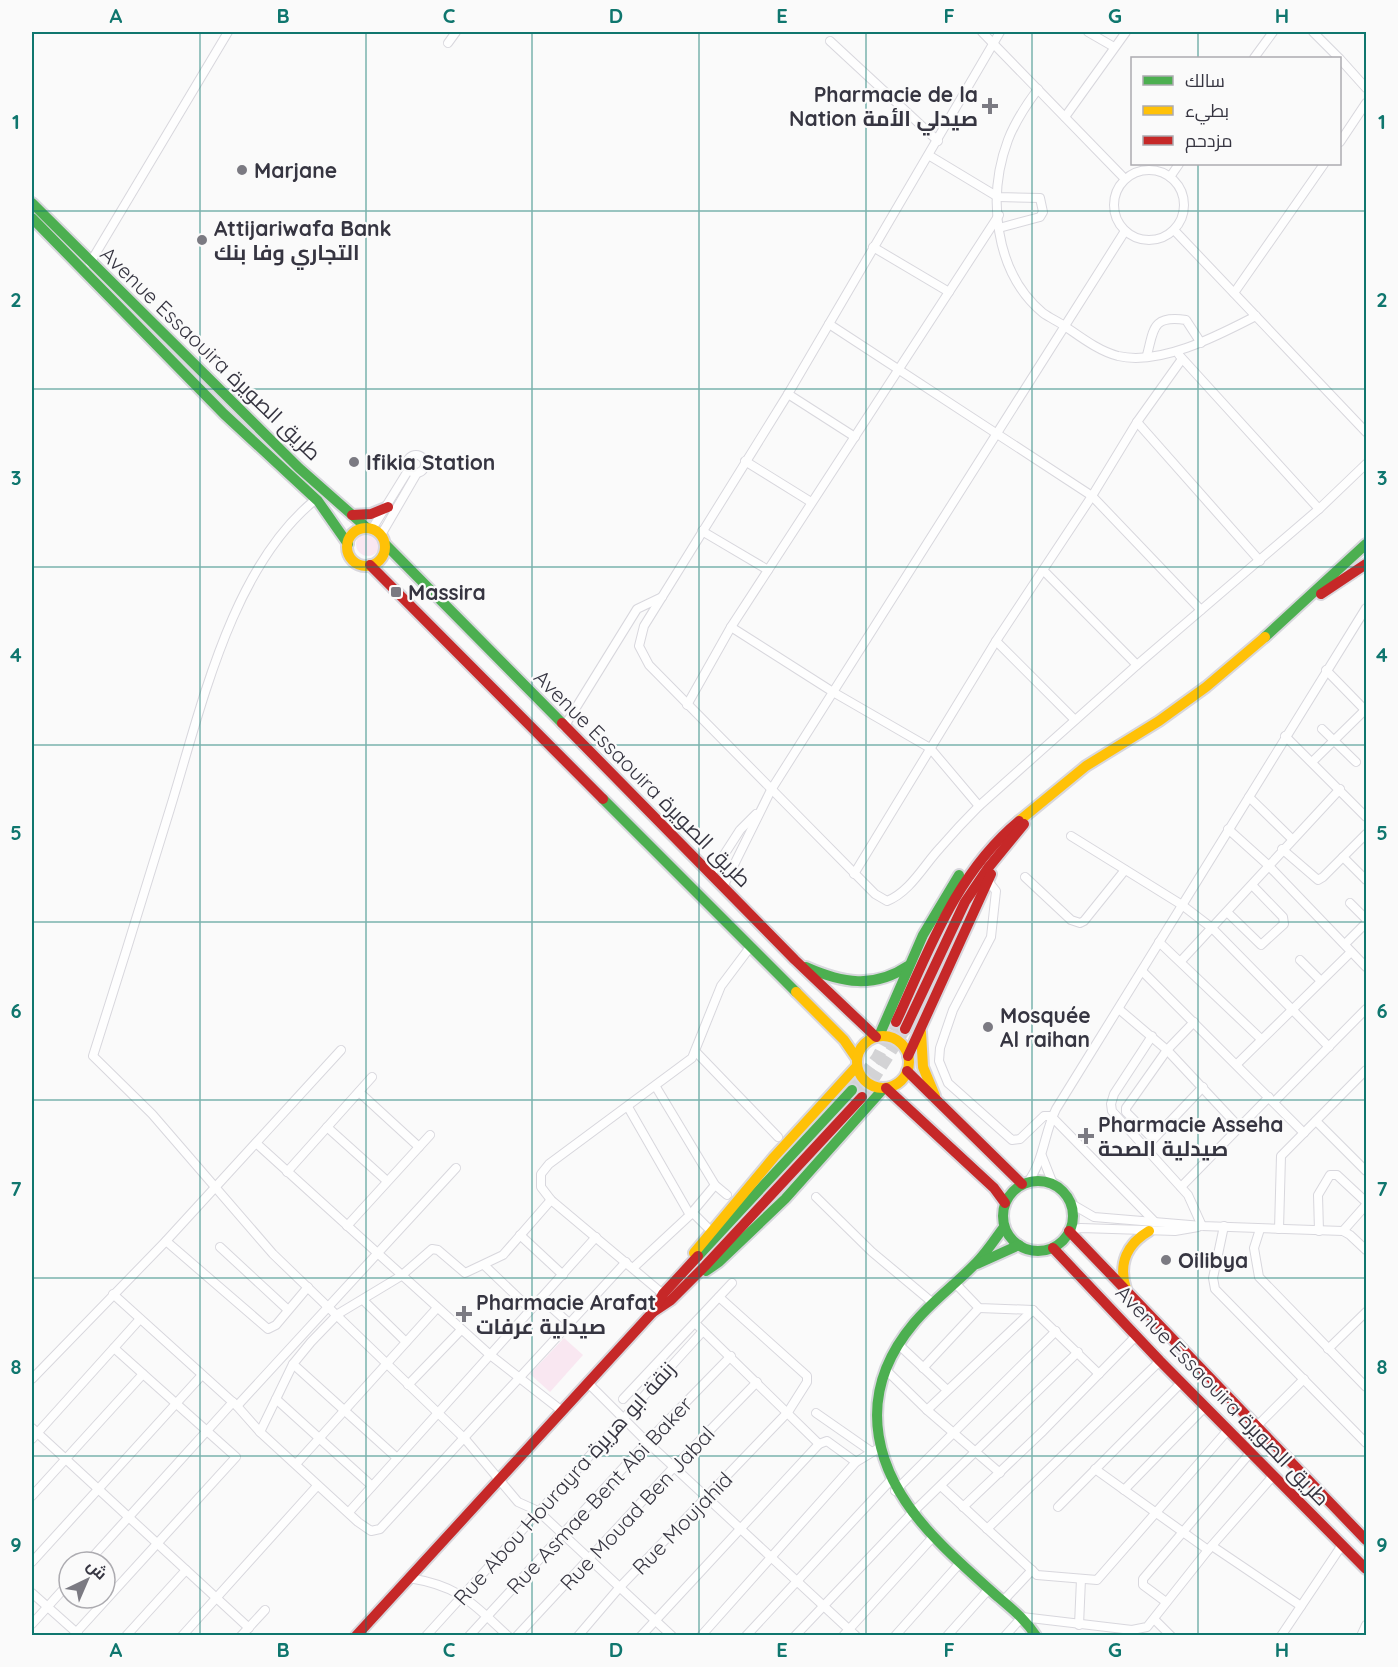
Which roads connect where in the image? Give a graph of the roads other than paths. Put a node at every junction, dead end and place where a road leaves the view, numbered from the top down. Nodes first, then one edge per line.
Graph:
1 (228, 32) edge
2 (456, 32) edge
3 (982, 32) edge
4 (1000, 32) edge
5 (1088, 32) edge
6 (1126, 32) edge
7 (1273, 32) edge
8 (1313, 32) edge
9 (831, 41) dead end
10 (448, 43) dead end
11 (993, 43) junction
12 (1114, 47) junction
13 (1255, 57) edge
14 (1337, 57) edge
15 (1341, 61) edge
16 (1366, 88) edge
17 (1038, 89) junction
18 (1366, 103) edge
19 (1065, 117) junction
20 (1341, 140) edge
21 (938, 141) junction
22 (930, 156) junction
23 (1178, 165) edge
24 (1323, 165) edge
25 (1170, 177) junction
26 (1125, 179) junction
27 (998, 197) junction
28 (32, 203) edge
29 (999, 215) junction
30 (32, 218) edge
31 (999, 228) junction
32 (1174, 230) junction
33 (1125, 231) junction
34 (873, 247) junction
35 (86, 266) junction
36 (949, 292) junction
37 (1234, 293) junction
38 (1256, 316) junction
39 (829, 324) junction
40 (1064, 325) junction
41 (1201, 343) junction
42 (1177, 351) junction
43 (1147, 355) junction
44 (1182, 359) junction
45 (900, 370) junction
46 (788, 394) junction
47 (1137, 422) junction
48 (1366, 432) edge
49 (998, 433) junction
50 (855, 437) junction
51 (745, 461) junction
52 (1366, 464) edge
53 (408, 469) junction
54 (417, 473) junction
55 (1092, 496) junction
56 (315, 500) junction
57 (811, 502) junction
58 (388, 507) junction
59 (1320, 509) junction
60 (352, 515) junction
61 (702, 531) junction
62 (376, 534) junction
63 (348, 544) junction
64 (1366, 544) edge
65 (1260, 561) junction
66 (1366, 564) edge
67 (370, 565) junction
68 (768, 570) junction
69 (1043, 570) junction
70 (662, 597) junction
71 (1307, 602) junction
72 (1366, 608) edge
73 (1201, 610) junction
74 (731, 627) junction
75 (996, 641) junction
76 (1137, 665) junction
77 (1326, 670) junction
78 (833, 692) junction
79 (687, 705) junction
80 (1366, 710) edge
81 (1075, 720) junction
82 (564, 727) junction
83 (1322, 729) dead end
84 (1285, 736) junction
85 (1334, 741) junction
86 (930, 748) junction
87 (1312, 762) junction
88 (1356, 762) dead end
89 (1340, 789) junction
90 (771, 790) junction
91 (1249, 797) junction
92 (1366, 801) edge
93 (979, 806) junction
94 (1359, 809) junction
95 (757, 813) junction
96 (1366, 817) edge
97 (1228, 829) junction
98 (1366, 834) edge
99 (1071, 836) dead end
100 (1292, 838) junction
101 (1282, 849) junction
102 (993, 853) junction
103 (1343, 857) junction
104 (1268, 865) junction
105 (1125, 870) junction
106 (854, 873) junction
107 (711, 875) junction
108 (1025, 877) dead end
109 (1366, 880) edge
110 (988, 881) junction
111 (1253, 886) junction
112 (723, 887) junction
113 (1350, 903) dead end
114 (1182, 905) junction
115 (1227, 912) junction
116 (1366, 921) edge
117 (1212, 928) junction
118 (1159, 942) junction
119 (1345, 944) junction
120 (751, 946) junction
121 (1351, 952) junction
122 (795, 960) junction
123 (1300, 960) dead end
124 (1181, 961) junction
125 (909, 965) junction
126 (1366, 967) edge
127 (1143, 971) junction
128 (1321, 981) junction
129 (1292, 1009) junction
130 (1366, 1009) edge
131 (1120, 1010) junction
132 (896, 1022) tunnel mouth
133 (1194, 1022) junction
134 (921, 1024) junction
135 (905, 1029) tunnel mouth
136 (877, 1036) junction
137 (1152, 1036) junction
138 (1261, 1039) junction
139 (1329, 1047) junction
140 (341, 1050) dead end
141 (1167, 1050) junction
142 (696, 1052) junction
143 (908, 1056) junction
144 (857, 1063) junction
145 (1237, 1064) junction
146 (1366, 1070) edge
147 (908, 1071) junction
148 (372, 1077) dead end
149 (656, 1087) junction
150 (1203, 1087) junction
151 (886, 1088) junction
152 (359, 1092) junction
153 (857, 1093) tunnel mouth
154 (1271, 1099) junction
155 (940, 1105) junction
156 (628, 1107) junction
157 (1053, 1117) junction
158 (1316, 1121) junction
159 (327, 1127) junction
160 (1239, 1127) junction
161 (1304, 1133) junction
162 (429, 1135) dead end
163 (778, 1137) dead end
164 (1153, 1139) junction
165 (256, 1143) junction
166 (419, 1147) junction
167 (1145, 1148) junction
168 (1042, 1154) junction
169 (456, 1168) dead end
170 (1366, 1171) edge
171 (287, 1172) junction
172 (387, 1181) junction
173 (1025, 1183) junction
174 (1053, 1184) junction
175 (216, 1185) junction
176 (716, 1185) junction
177 (1181, 1187) junction
178 (728, 1195) dead end
179 (816, 1197) dead end
180 (550, 1200) junction
181 (1005, 1203) junction
182 (1070, 1203) junction
183 (1366, 1204) edge
184 (691, 1214) junction
185 (346, 1226) junction
186 (1151, 1226) junction
187 (1202, 1226) junction
188 (1224, 1226) junction
189 (707, 1227) dead end
190 (1004, 1227) junction
191 (1260, 1229) junction
192 (1279, 1229) junction
193 (1070, 1231) junction
194 (1319, 1231) junction
195 (1343, 1231) junction
196 (520, 1235) junction
197 (596, 1237) junction
198 (166, 1241) junction
199 (1019, 1245) junction
200 (220, 1246) dead end
201 (1053, 1248) junction
202 (1366, 1251) edge
203 (377, 1254) junction
204 (626, 1262) junction
205 (484, 1265) junction
206 (974, 1265) junction
207 (633, 1268) junction
208 (692, 1271) junction
209 (563, 1275) junction
210 (401, 1276) junction
211 (954, 1282) junction
212 (732, 1283) dead end
213 (308, 1287) junction
214 (1128, 1293) junction
215 (113, 1294) junction
216 (663, 1294) junction
217 (719, 1297) junction
218 (541, 1298) junction
219 (363, 1300) junction
220 (933, 1303) junction
221 (329, 1305) junction
222 (437, 1308) junction
223 (979, 1308) junction
224 (287, 1309) junction
225 (530, 1309) junction
226 (1033, 1310) junction
227 (1366, 1312) edge
228 (652, 1313) junction
229 (339, 1314) junction
230 (140, 1319) junction
231 (695, 1323) junction
232 (571, 1325) junction
233 (461, 1330) junction
234 (703, 1331) junction
235 (1056, 1331) junction
236 (1136, 1336) junction
237 (406, 1342) junction
238 (898, 1344) junction
239 (114, 1348) junction
240 (1328, 1348) junction
241 (1078, 1352) junction
242 (489, 1354) junction
243 (731, 1356) junction
244 (1161, 1362) junction
245 (293, 1364) junction
246 (386, 1365) junction
247 (923, 1368) junction
248 (886, 1370) junction
249 (142, 1374) junction
250 (1099, 1374) junction
251 (202, 1375) junction
252 (32, 1379) edge
253 (521, 1379) junction
254 (1304, 1379) junction
255 (757, 1382) junction
256 (588, 1383) junction
257 (1181, 1383) junction
258 (408, 1385) junction
259 (1366, 1387) edge
260 (947, 1390) junction
261 (276, 1399) junction
262 (623, 1399) dead end
263 (176, 1404) junction
264 (235, 1404) junction
265 (1205, 1407) junction
266 (927, 1410) junction
267 (343, 1411) junction
268 (562, 1411) junction
269 (788, 1412) junction
270 (436, 1413) junction
271 (816, 1413) dead end
272 (623, 1418) junction
273 (1256, 1427) junction
274 (1228, 1430) junction
275 (207, 1431) junction
276 (260, 1432) junction
277 (954, 1432) junction
278 (33, 1433) edge
279 (320, 1437) junction
280 (465, 1439) junction
281 (647, 1442) junction
282 (1366, 1443) edge
283 (819, 1444) junction
284 (876, 1450) junction
285 (977, 1450) junction
286 (1250, 1453) junction
287 (397, 1458) junction
288 (65, 1459) junction
289 (856, 1462) junction
290 (296, 1464) junction
291 (674, 1467) junction
292 (1095, 1469) junction
293 (1000, 1473) junction
294 (1273, 1476) junction
295 (500, 1480) junction
296 (317, 1486) junction
297 (372, 1486) junction
298 (892, 1486) junction
299 (942, 1487) junction
300 (98, 1489) junction
301 (1124, 1490) junction
302 (32, 1496) edge
303 (708, 1498) junction
304 (1058, 1506) dead end
305 (963, 1507) junction
306 (538, 1511) junction
307 (349, 1512) junction
308 (1157, 1513) junction
309 (911, 1514) junction
310 (129, 1517) junction
311 (741, 1529) junction
312 (987, 1529) junction
313 (1182, 1531) junction
314 (562, 1533) junction
315 (933, 1537) junction
316 (1366, 1540) edge
317 (157, 1543) junction
318 (1342, 1545) junction
319 (1210, 1548) junction
320 (99, 1550) edge
321 (770, 1556) junction
322 (588, 1558) junction
323 (32, 1562) edge
324 (960, 1563) junction
325 (1366, 1569) edge
326 (186, 1570) junction
327 (1032, 1570) junction
328 (409, 1578) junction
329 (1081, 1579) junction
330 (798, 1582) junction
331 (619, 1588) junction
332 (989, 1589) junction
333 (32, 1593) edge
334 (463, 1594) junction
335 (57, 1596) edge
336 (217, 1598) junction
337 (1003, 1601) junction
338 (1166, 1602) junction
339 (823, 1605) junction
340 (1301, 1606) junction
341 (47, 1607) junction
342 (265, 1610) dead end
343 (487, 1616) junction
344 (1022, 1617) junction
345 (654, 1620) junction
346 (1155, 1620) junction
347 (32, 1624) edge
348 (1079, 1625) junction
349 (1366, 1625) edge
350 (249, 1628) junction
351 (846, 1632) edge
352 (1131, 1633) edge
353 (76, 1634) edge
354 (126, 1635) edge
355 (182, 1635) edge
356 (242, 1635) edge
357 (356, 1635) edge
358 (426, 1635) edge
359 (469, 1635) edge
360 (508, 1635) edge
361 (517, 1635) edge
362 (578, 1635) edge
363 (641, 1635) edge
364 (672, 1635) edge
365 (701, 1635) edge
366 (746, 1635) edge
367 (795, 1635) edge
368 (856, 1635) edge
369 (895, 1635) edge
370 (947, 1635) edge
371 (1005, 1635) edge
372 (1036, 1635) edge
373 (1171, 1635) edge
374 (1281, 1635) edge
375 (1360, 1635) edge

1 - 35 street
2 - 10 street
3 - 11 street
4 - 11 street
5 - 12 street
6 - 12 street
7 - 13 street
8 - 14 street
9 - 21 street
11 - 17 street
11 - 21 street
12 - 19 street
15 - 16 street
17 - 19 street
17 - 27 street
18 - 20 street
19 - 26 street
21 - 22 street
22 - 27 street
22 - 34 street
23 - 25 street
24 - 37 street
25 - 26 street
25 - 32 street
26 - 33 street
27 - 29 street
27 - 31 street
28 - 35 main road, Avenue Essaouira طريق الصويرة
29 - 31 street
29 - 36 street
30 - 35 main road, Avenue Essaouira طريق الصويرة
31 - 40 street
32 - 33 street
32 - 37 street
33 - 40 street
34 - 36 street
34 - 39 street
35 - 56 main road, Avenue Essaouira طريق الصويرة
35 - 60 main road, Avenue Essaouira طريق الصويرة
36 - 45 street
37 - 38 street
38 - 41 street
38 - 48 street
39 - 45 street
39 - 46 street
40 - 43 street
40 - 49 street
41 - 42 street
41 - 43 street
42 - 43 street
42 - 44 street
44 - 47 street
44 - 59 street
45 - 49 street
45 - 50 street
46 - 50 street
46 - 51 street
47 - 55 street
47 - 65 street
49 - 55 street
49 - 78 street
50 - 57 street
51 - 57 street
51 - 61 street
52 - 59 street
53 - 54 street
53 - 54 street
53 - 58 street
54 - 62 street
55 - 69 street
55 - 73 street
56 - 63 main road, Avenue Essaouira طريق الصويرة
56 - 175 street
57 - 68 street
58 - 60 main road
58 - 62 street
59 - 65 street
60 - 62 main road, Avenue Essaouira طريق الصويرة
61 - 68 street
61 - 70 street
62 - 63 main road
62 - 67 main road
62 - 82 main road, Avenue Essaouira طريق الصويرة
63 - 67 main road
64 - 71 main road
65 - 73 street
66 - 71 main road
67 - 120 main road, Avenue Essaouira طريق الصويرة
68 - 74 street
69 - 75 street
69 - 76 street
70 - 79 street
70 - 82 street
71 - 102 main road
72 - 77 street
73 - 76 street
74 - 78 street
74 - 79 street
75 - 81 street
75 - 86 street
76 - 81 street
77 - 80 street
77 - 84 street
78 - 86 street
78 - 90 street
79 - 90 street
80 - 85 street
81 - 93 street
82 - 107 main road, Avenue Essaouira طريق الصويرة
83 - 85 street
84 - 87 street
84 - 91 street
85 - 87 street
85 - 88 street
86 - 93 street
86 - 106 street
87 - 89 street
89 - 94 street
89 - 100 street
90 - 95 street
90 - 106 street
91 - 97 street
91 - 100 street
92 - 94 street
93 - 106 street
94 - 96 street
95 - 107 street
95 - 112 street
97 - 104 street
97 - 114 street
98 - 103 street
99 - 105 street
100 - 101 street
101 - 103 street
101 - 104 street
102 - 110 main road
102 - 125 main road
102 - 132 main road
102 - 135 main road
103 - 109 street
104 - 111 street
104 - 119 street
105 - 108 street
105 - 114 street
107 - 112 main road, Avenue Essaouira طريق الصويرة
110 - 134 main road
110 - 157 street
111 - 115 street
111 - 115 street
112 - 122 main road, Avenue Essaouira طريق الصويرة
113 - 116 street
114 - 117 street
114 - 118 street
115 - 117 street
116 - 119 street
117 - 124 street
117 - 129 street
118 - 124 street
118 - 127 street
119 - 121 street
120 - 142 street
120 - 144 main road, Avenue Essaouira طريق الصويرة
121 - 126 street
121 - 128 street
122 - 125 main road
122 - 136 main road, Avenue Essaouira طريق الصويرة
123 - 128 street
124 - 138 street
125 - 136 main road
127 - 131 street
127 - 133 street
128 - 129 street
129 - 138 street
129 - 139 street
130 - 139 street
131 - 137 street
131 - 157 street
133 - 141 street
133 - 145 street
134 - 143 main road
134 - 155 main road
136 - 143 main road
136 - 144 main road
137 - 141 street
137 - 167 street
138 - 145 street
139 - 154 street
140 - 165 street
141 - 150 street
141 - 164 street
142 - 149 street
142 - 163 street
143 - 147 main road
144 - 151 main road
144 - 208 main road
145 - 154 street
146 - 158 street
147 - 151 main road
147 - 155 main road
148 - 152 street
149 - 156 street
149 - 176 street
150 - 160 street
150 - 164 street
151 - 181 main road
151 - 208 main road
152 - 159 street
152 - 166 street
153 - 208 main road
154 - 160 street
154 - 161 street
155 - 173 main road
156 - 180 street
156 - 184 street
157 - 168 street
157 - 186 street
158 - 161 street
158 - 170 street
159 - 171 street
159 - 172 street
160 - 177 street
161 - 192 street
162 - 166 street
164 - 167 street
165 - 171 street
165 - 175 street
166 - 172 street
167 - 177 street
168 - 173 street
168 - 174 street
169 - 203 street
171 - 185 street
172 - 185 street
173 - 174 main road
173 - 181 main road
174 - 182 main road
175 - 198 street
175 - 213 street
176 - 178 street
176 - 184 street
177 - 187 street
179 - 220 street
180 - 196 street
180 - 197 street
181 - 190 main road
182 - 186 street
182 - 193 main road
183 - 194 street
183 - 195 street
184 - 189 street
184 - 207 street
185 - 203 street
186 - 187 street
186 - 193 street
186 - 214 main road
187 - 188 street
188 - 191 street
188 - 254 street
190 - 199 main road
190 - 206 main road
191 - 192 street
191 - 240 street
192 - 194 street
193 - 201 main road
193 - 214 main road, Avenue Essaouira طريق الصويرة
194 - 195 street
195 - 202 street
196 - 205 street
196 - 209 street
197 - 204 street
197 - 209 street
198 - 215 street
198 - 224 street
199 - 201 main road
199 - 206 main road
200 - 224 street
201 - 236 main road, Avenue Essaouira طريق الصويرة
203 - 210 street
203 - 221 street
204 - 207 street
204 - 232 street
205 - 210 street
205 - 225 street
206 - 211 main road
207 - 216 street
208 - 216 main road
208 - 228 main road
209 - 218 street
210 - 219 street
210 - 222 street
211 - 220 main road
211 - 223 street
212 - 217 street
213 - 221 street
213 - 224 street
214 - 273 main road, Avenue Essaouira طريق الصويرة
215 - 230 street
215 - 252 street
216 - 228 main road
217 - 231 street
217 - 269 street, Rue Moujahid
218 - 225 street
218 - 232 street
219 - 229 street
219 - 237 street
220 - 238 main road
221 - 229 street
221 - 264 street
222 - 233 street
222 - 237 street
223 - 226 street
223 - 247 street
225 - 242 street
226 - 235 street
226 - 260 street
227 - 240 street
228 - 256 main road
229 - 245 street
229 - 246 street
230 - 239 street
230 - 251 street
231 - 234 street
231 - 262 street
232 - 253 street
233 - 242 street
233 - 258 street
234 - 243 street
234 - 272 street, Rue Abou Hourayra زنقة ابو هريرة
235 - 241 street
235 - 277 street
236 - 244 main road, Avenue Essaouira طريق الصويرة
236 - 250 street
237 - 246 street
238 - 247 street
238 - 248 main road
239 - 249 street
239 - 278 street
240 - 259 street
241 - 250 street
241 - 285 street
242 - 253 street
242 - 270 street
243 - 255 street
243 - 281 street, Rue Asmae Bent Abi Baker
244 - 257 main road, Avenue Essaouira طريق الصويرة
244 - 312 street
245 - 261 street
245 - 267 street
246 - 258 street
246 - 267 street
247 - 260 street
248 - 266 street
248 - 284 main road
249 - 263 street
249 - 288 street
250 - 293 street
251 - 263 street
251 - 264 street
253 - 268 street
253 - 280 street
254 - 273 street
254 - 282 street
255 - 269 street
255 - 291 street, Rue Mouad Ben Jabal
256 - 268 main road
256 - 272 street
257 - 265 main road, Avenue Essaouira طريق الصويرة
257 - 292 street
258 - 270 street
260 - 266 street
261 - 276 street
261 - 279 street
263 - 275 street
263 - 300 street
264 - 275 street
264 - 276 street
265 - 274 main road, Avenue Essaouira طريق الصويرة
265 - 301 street
266 - 277 street
267 - 279 street
267 - 287 street
268 - 295 main road
269 - 283 street
269 - 303 street, Rue Moujahid
270 - 280 street
270 - 287 street
271 - 284 street
272 - 281 street
272 - 306 street, Rue Abou Hourayra زنقة ابو هريرة
273 - 316 main road, Avenue Essaouira طريق الصويرة
274 - 286 main road, Avenue Essaouira طريق الصويرة
274 - 308 street
275 - 310 street
275 - 317 street
276 - 290 street
277 - 285 street
277 - 298 street
278 - 288 street
279 - 290 street
279 - 297 street
280 - 295 street
280 - 307 street
281 - 291 street
281 - 314 street, Rue Asmae Bent Abi Baker
283 - 289 street
283 - 311 street
284 - 289 street
284 - 298 main road
285 - 293 street
285 - 299 street
286 - 294 main road, Avenue Essaouira طريق الصويرة
286 - 313 street
287 - 297 street
288 - 300 street
288 - 302 street
289 - 321 street
290 - 296 street
291 - 303 street
291 - 322 street, Rue Mouad Ben Jabal
292 - 301 street
292 - 304 street
293 - 305 street
294 - 318 main road, Avenue Essaouira طريق الصويرة
294 - 319 street
295 - 306 street
295 - 328 main road
296 - 307 street
296 - 336 street
297 - 307 street
298 - 309 main road
298 - 330 street
299 - 305 street
299 - 309 street
300 - 310 street
300 - 323 street
301 - 308 street
303 - 311 street
303 - 331 street, Rue Moujahid
305 - 312 street
306 - 314 street
306 - 334 street, Rue Abou Hourayra زنقة ابو هريرة
308 - 313 street
308 - 329 street
309 - 315 main road
309 - 339 street
310 - 317 street
310 - 320 street
311 - 321 street
311 - 345 street
312 - 327 street
313 - 319 street
313 - 338 street
314 - 322 street
314 - 343 street, Rue Asmae Bent Abi Baker
315 - 324 main road
315 - 351 street
317 - 326 street
317 - 353 street
318 - 325 main road, Avenue Essaouira طريق الصويرة
318 - 340 street
319 - 338 street
319 - 340 street
321 - 330 street
321 - 365 street
322 - 331 street
322 - 361 street, Rue Mouad Ben Jabal
324 - 332 main road
324 - 369 street
326 - 336 street
326 - 354 street
327 - 329 street
327 - 337 street
328 - 334 street
328 - 357 main road
329 - 348 street
330 - 339 street
330 - 366 street
331 - 345 street
331 - 362 street, Rue Moujahid
332 - 337 main road
332 - 370 street
333 - 341 street
334 - 343 street
334 - 358 street, Rue Abou Hourayra زنقة ابو هريرة
335 - 341 street
336 - 350 street
336 - 355 street
337 - 344 main road
338 - 346 street
339 - 351 street
339 - 367 street
340 - 374 street
341 - 347 street
341 - 353 street
342 - 350 street
343 - 359 street, Rue Asmae Bent Abi Baker
343 - 360 street
344 - 348 street
344 - 371 street
344 - 372 main road
345 - 363 street
345 - 364 street
346 - 352 street
346 - 373 street
348 - 352 street
349 - 375 street
350 - 356 street
351 - 368 street

